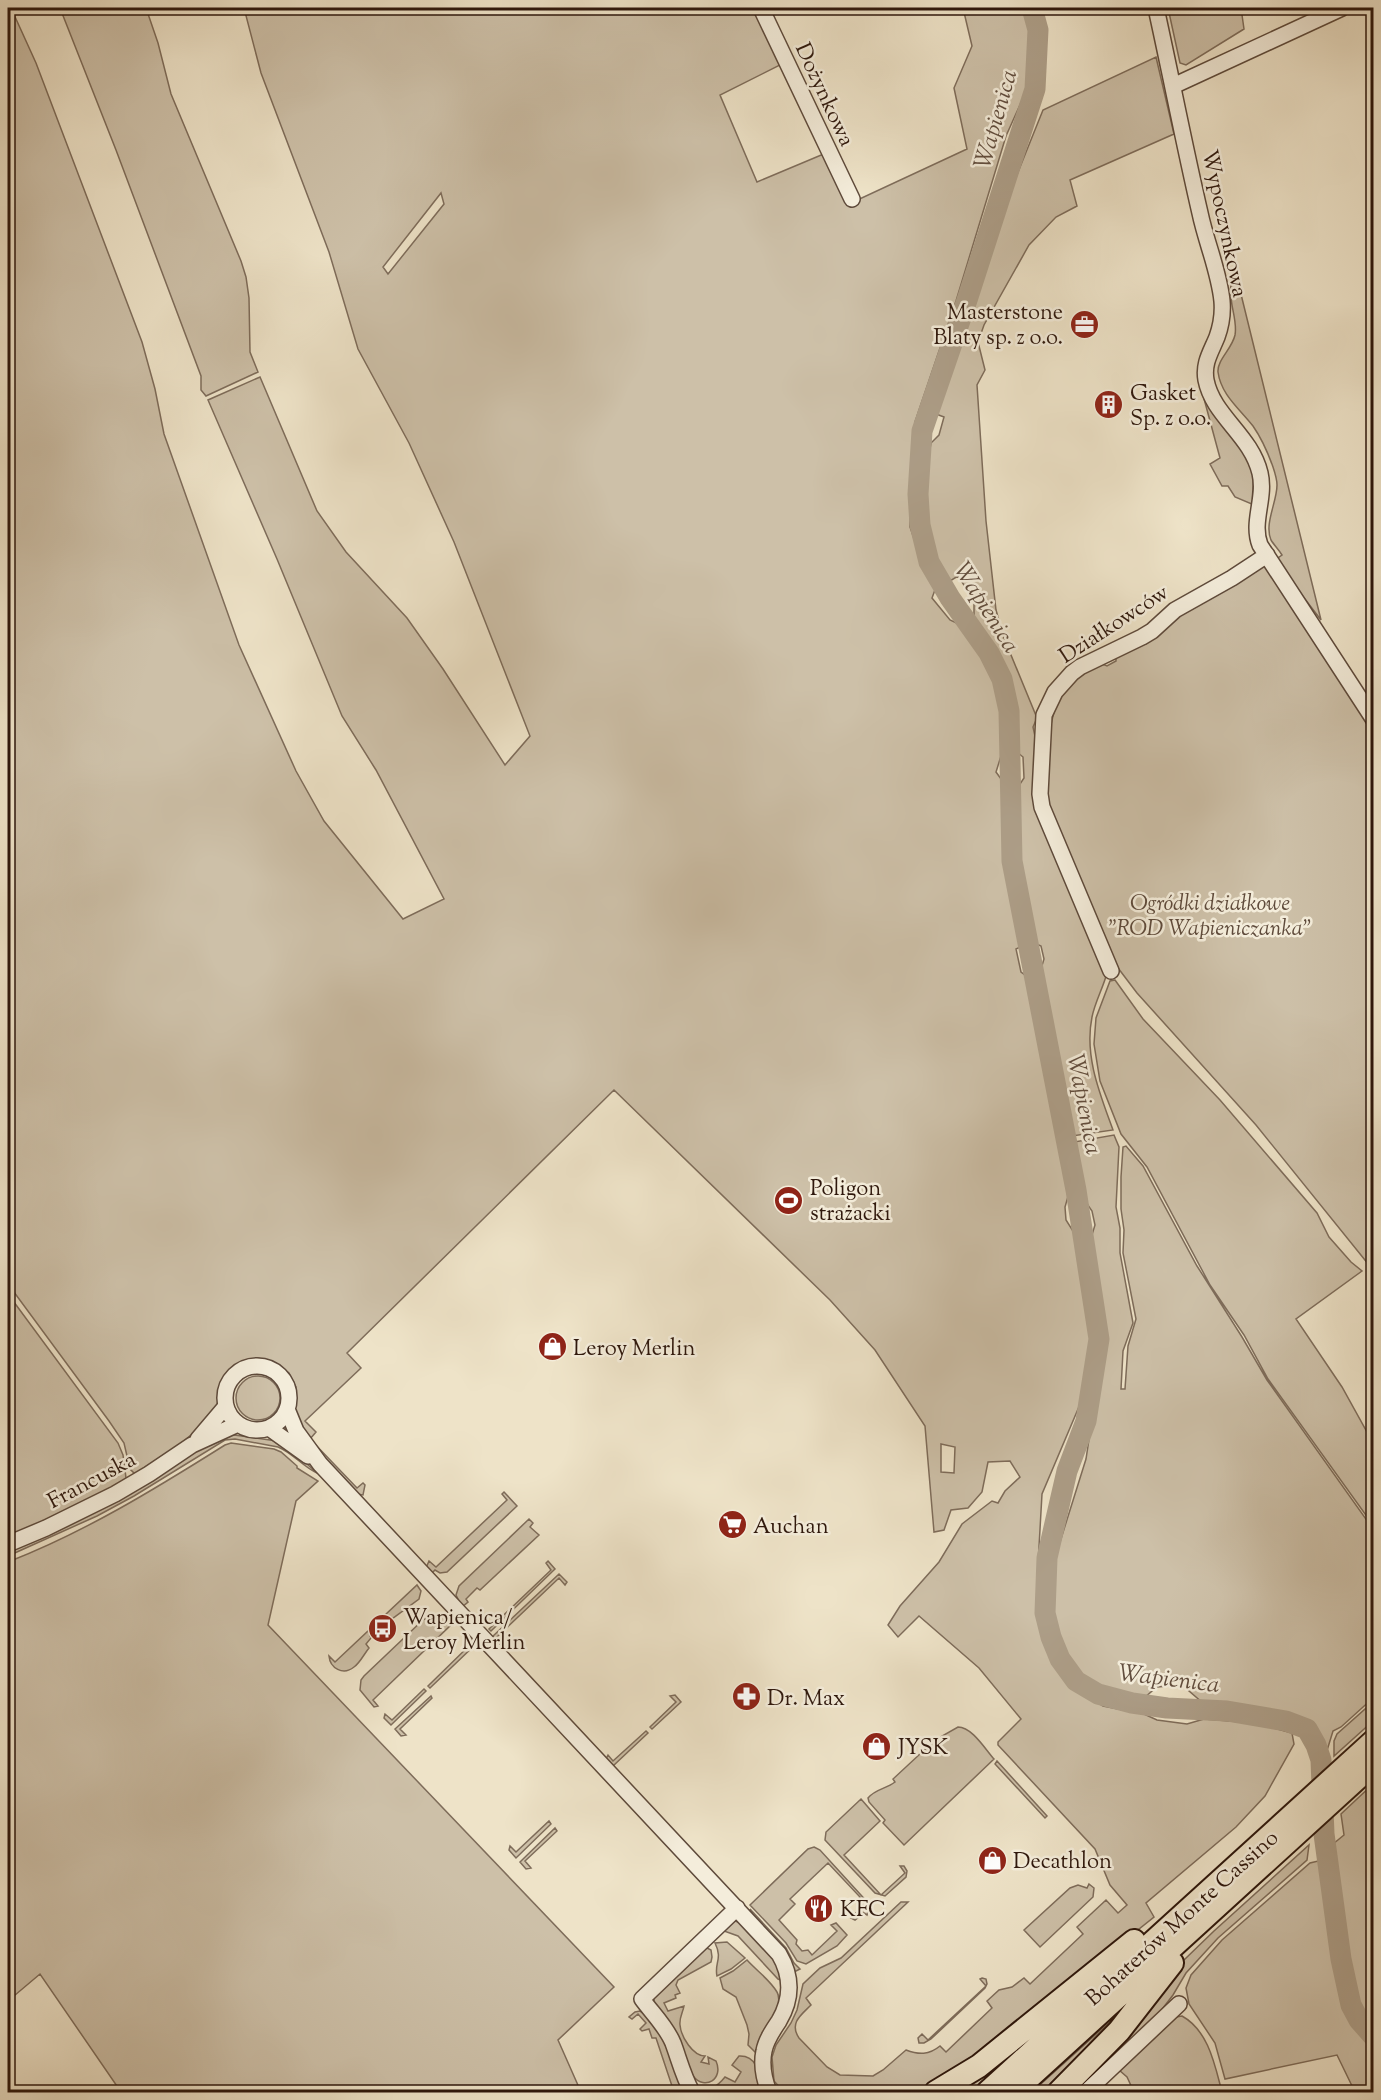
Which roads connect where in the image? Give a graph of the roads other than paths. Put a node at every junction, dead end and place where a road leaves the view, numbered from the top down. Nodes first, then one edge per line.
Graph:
1 (761, 8) edge
2 (1156, 8) edge
3 (1342, 8) edge
4 (1173, 86) junction
5 (852, 200) dead end
6 (1267, 555) junction
7 (1374, 720) edge
8 (1111, 971) dead end
9 (226, 1406) junction
10 (287, 1409) junction
11 (238, 1424) junction
12 (269, 1428) junction
13 (192, 1445) junction
14 (320, 1464) junction
15 (8, 1544) edge
16 (1374, 1741) edge
17 (1374, 1763) edge
18 (1239, 1863) junction
19 (1224, 1900) junction
20 (737, 1908) junction
21 (1179, 2004) dead end
22 (692, 2092) edge
23 (769, 2092) edge
24 (936, 2092) edge
25 (988, 2092) edge
26 (1013, 2092) edge
27 (1059, 2092) edge
28 (1086, 2092) edge

1 - 5 street, Dożynkowa
2 - 4 street, Wypoczynkowa
3 - 4 street
4 - 6 street, Wypoczynkowa
6 - 7 street, Wypoczynkowa
6 - 8 street, Działkowców
9 - 10 street
9 - 11 street
9 - 13 street, Francuska
10 - 12 street
10 - 14 street
11 - 12 street
11 - 13 street, Francuska
12 - 14 street
13 - 15 street, Francuska
14 - 20 street
16 - 18 highway, Bohaterów Monte Cassino
17 - 19 highway, Bohaterów Monte Cassino
18 - 24 highway
18 - 25 highway, Bohaterów Monte Cassino
19 - 26 highway, Bohaterów Monte Cassino
19 - 27 highway
20 - 22 street
20 - 23 street
21 - 28 street

